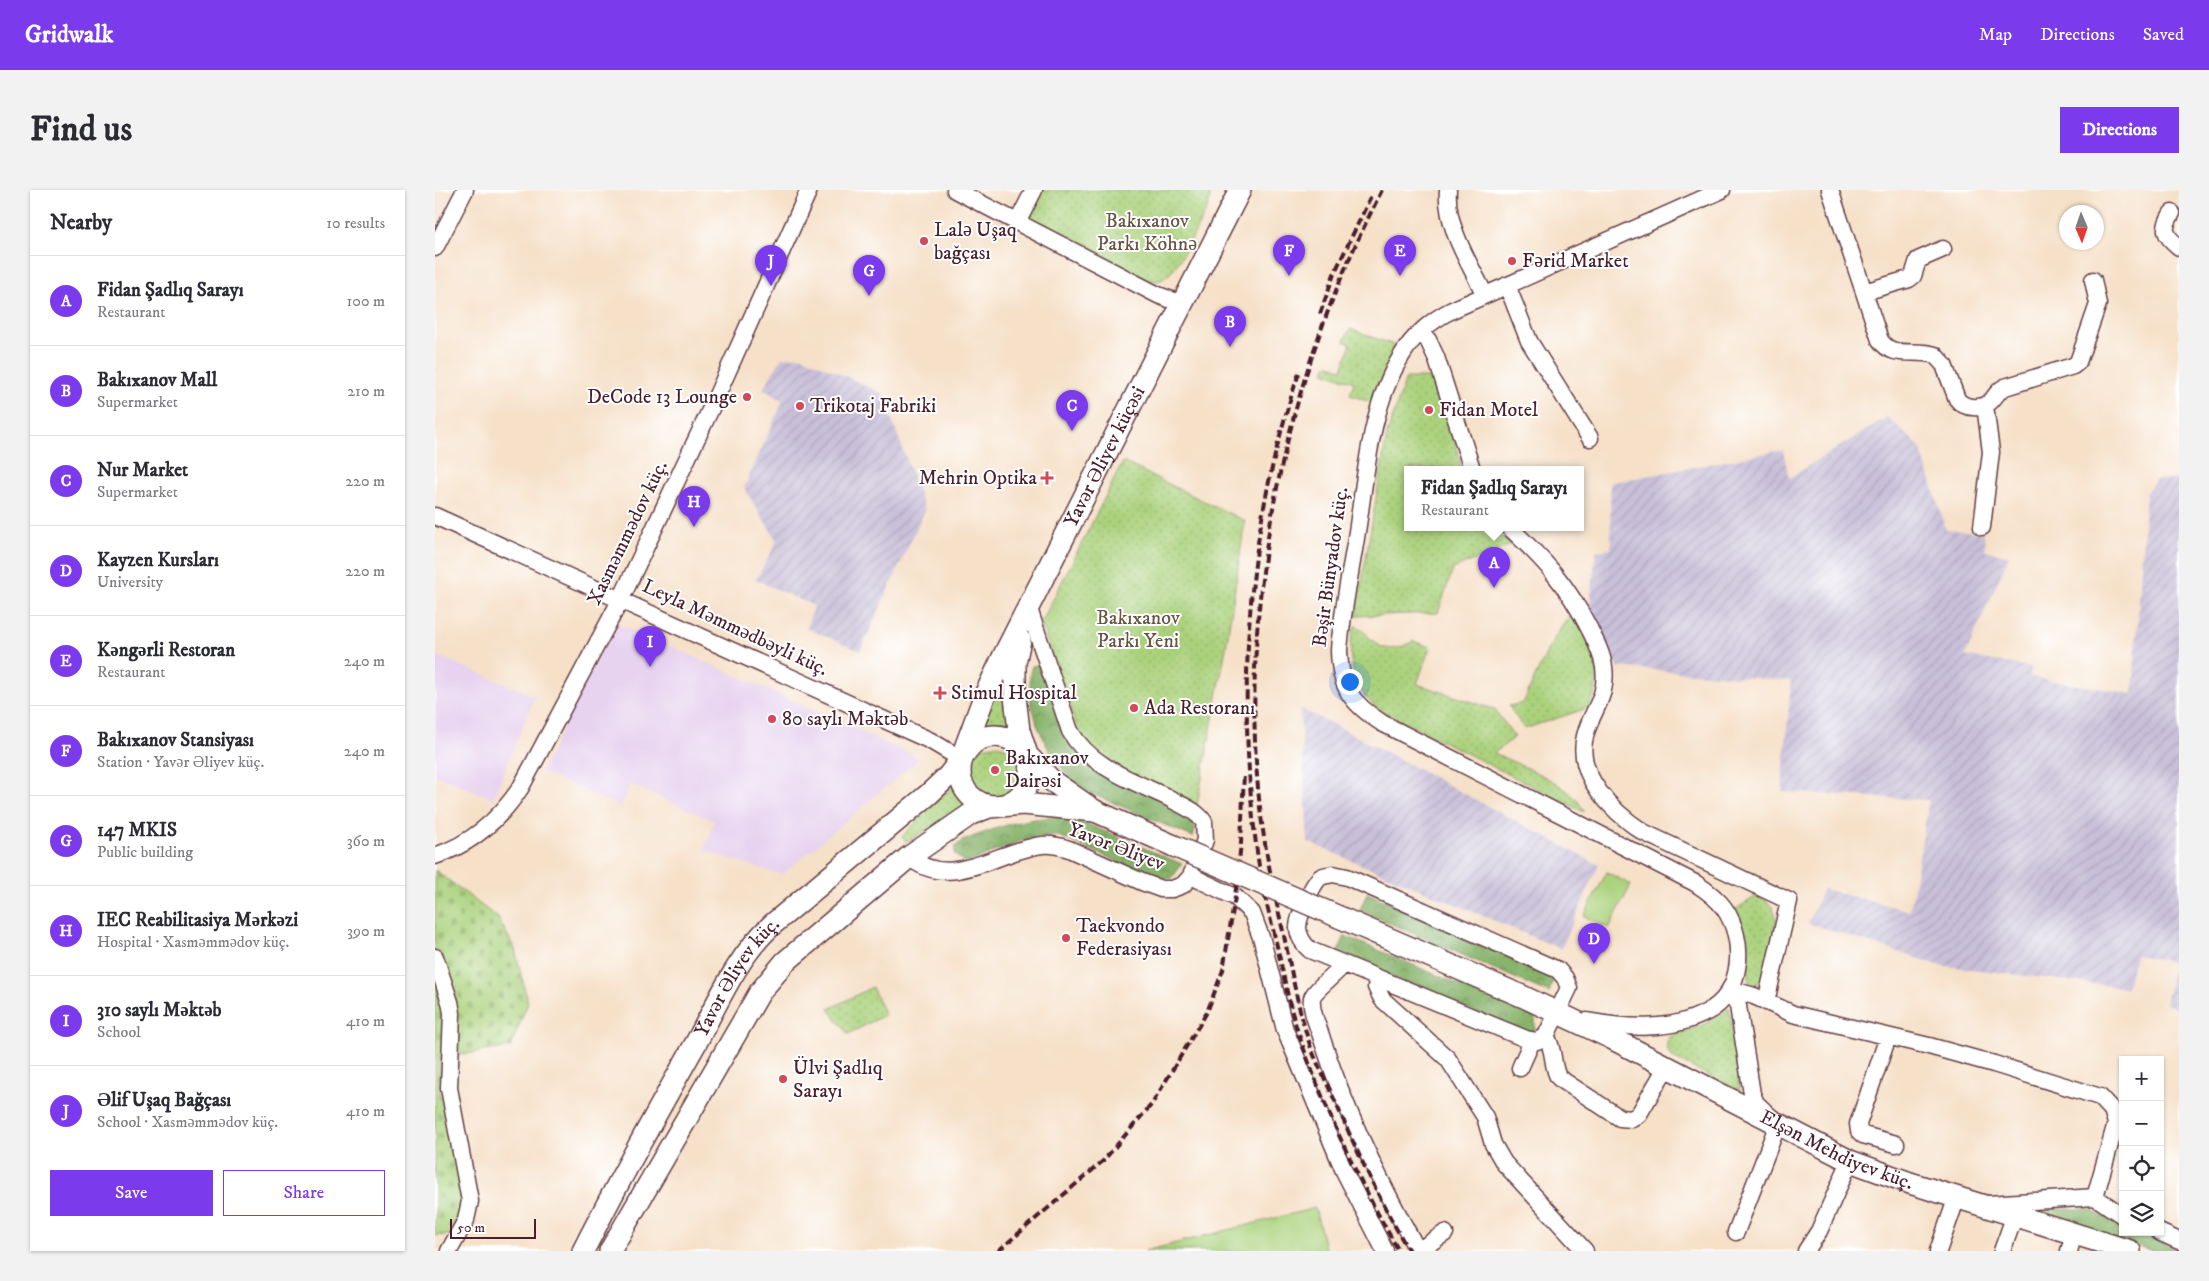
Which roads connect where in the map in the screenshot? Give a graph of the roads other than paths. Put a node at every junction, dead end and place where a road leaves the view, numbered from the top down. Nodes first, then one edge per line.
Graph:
1 (465, 190) edge
2 (809, 190) edge
3 (955, 190) edge
4 (1034, 190) edge
5 (1448, 190) edge
6 (1722, 190) edge
7 (1830, 190) edge
8 (1237, 194) edge
9 (2172, 213) dead end
10 (1018, 221) junction
11 (2179, 247) edge
12 (435, 248) edge
13 (1943, 249) dead end
14 (2093, 280) dead end
15 (1507, 285) junction
16 (1864, 292) junction
17 (1485, 295) junction
18 (1182, 304) junction
19 (1420, 333) junction
20 (1985, 405) junction
21 (1590, 438) dead end
22 (1471, 466) edge
23 (435, 516) edge
24 (1982, 527) dead end
25 (1513, 531) edge
26 (621, 600) junction
27 (1029, 608) junction
28 (1027, 755) junction
29 (961, 759) junction
30 (997, 806) junction
31 (1095, 811) junction
32 (887, 831) junction
33 (435, 856) edge
34 (909, 857) junction
35 (1191, 876) junction
36 (435, 957) edge
37 (1343, 965) junction
38 (1379, 978) junction
39 (1730, 989) junction
40 (1766, 1002) junction
41 (1558, 1014) junction
42 (1888, 1037) junction
43 (1539, 1039) junction
44 (1667, 1066) junction
45 (1520, 1068) dead end
46 (1778, 1124) junction
47 (1896, 1144) dead end
48 (1850, 1161) junction
49 (1957, 1197) junction
50 (2095, 1197) junction
51 (1979, 1204) junction
52 (2119, 1213) edge
53 (2015, 1215) junction
54 (1736, 1232) dead end
55 (1445, 1233) dead end
56 (2164, 1234) edge
57 (2179, 1241) edge
58 (2072, 1242) edge
59 (449, 1251) edge
60 (583, 1251) edge
61 (610, 1251) edge
62 (1385, 1251) edge
63 (1418, 1251) edge
64 (1585, 1251) edge
65 (1805, 1251) edge
66 (1938, 1251) edge
67 (2002, 1251) edge
68 (2130, 1251) edge

1 - 12 street
2 - 26 street, Xasməmmədov küç.
3 - 10 street
4 - 10 street
5 - 17 street
6 - 15 street, Bəşir Bünyadov küç.
7 - 16 street
8 - 18 main road
9 - 11 street
10 - 18 street
13 - 16 street
14 - 20 street
15 - 17 street, Bəşir Bünyadov küç.
15 - 21 street
16 - 20 street
17 - 19 street, Bəşir Bünyadov küç.
18 - 27 main road, Yavər Əliyev küçəsi
19 - 22 street
19 - 39 street, Bəşir Bünyadov küç.
20 - 24 street
23 - 26 street, Leyla Məmmədbəyli küç.
25 - 40 street
26 - 29 street, Leyla Məmmədbəyli küç.
26 - 33 street, Xasməmmədov küç.
27 - 28 main road
27 - 29 main road
27 - 35 street
28 - 29 main road
28 - 30 main road
28 - 31 main road
29 - 30 main road
29 - 32 main road, Yavər Əliyev küç.
30 - 31 main road
30 - 34 main road, Yavər Əliyev küç.
31 - 41 main road, Elşən Mehdiyev küç., bridge
32 - 34 main road
32 - 60 main road, Yavər Əliyev küç.
34 - 35 street, Yavər Əliyev
34 - 61 main road, Yavər Əliyev küç.
35 - 62 street
36 - 59 street
37 - 38 street
37 - 41 street
37 - 63 street
38 - 43 street
38 - 64 street
39 - 40 street
39 - 41 street
39 - 46 street
40 - 42 street
41 - 43 street
41 - 44 main road, Elşən Mehdiyev küç.
42 - 47 street
42 - 50 street
43 - 44 street
43 - 45 street
44 - 46 main road, Elşən Mehdiyev küç.
46 - 48 main road, Elşən Mehdiyev küç.
46 - 54 street
48 - 49 main road, Elşən Mehdiyev küç.
48 - 65 street
49 - 51 main road, Elşən Mehdiyev küç.
49 - 66 street
50 - 51 street
50 - 52 street
51 - 53 main road, Elşən Mehdiyev küç.
53 - 58 main road, Elşən Mehdiyev küç.
53 - 67 street
55 - 63 street
56 - 57 street
58 - 68 main road, Elşən Mehdiyev küç.

